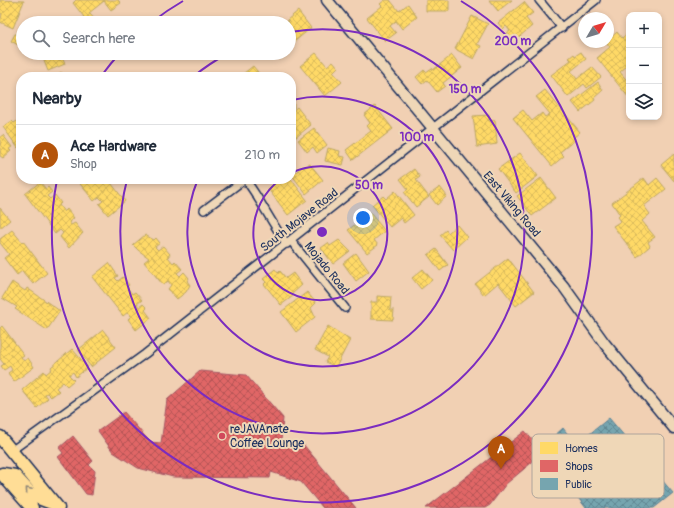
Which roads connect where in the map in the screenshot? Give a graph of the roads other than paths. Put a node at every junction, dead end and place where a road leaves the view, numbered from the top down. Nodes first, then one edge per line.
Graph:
1 (327, 0) edge
2 (539, 0) edge
3 (596, 0) edge
4 (562, 28) junction
5 (433, 129) junction
6 (238, 184) edge
7 (249, 184) edge
8 (204, 210) dead end
9 (289, 242) junction
10 (346, 308) dead end
11 (674, 428) edge
12 (0, 437) edge
13 (6, 450) edge
14 (1, 473) edge
15 (57, 506) edge
16 (32, 508) edge

1 - 5 street, East Viking Road
2 - 4 street
3 - 4 street, South Mojave Road
4 - 5 street, South Mojave Road
5 - 9 street, South Mojave Road
5 - 11 street, East Viking Road
6 - 8 street
7 - 9 street, Mojado Road
9 - 10 street, Mojado Road
9 - 13 street, South Mojave Road
12 - 13 main road
13 - 15 main road
15 -> 14 main road
14 - 16 main road

